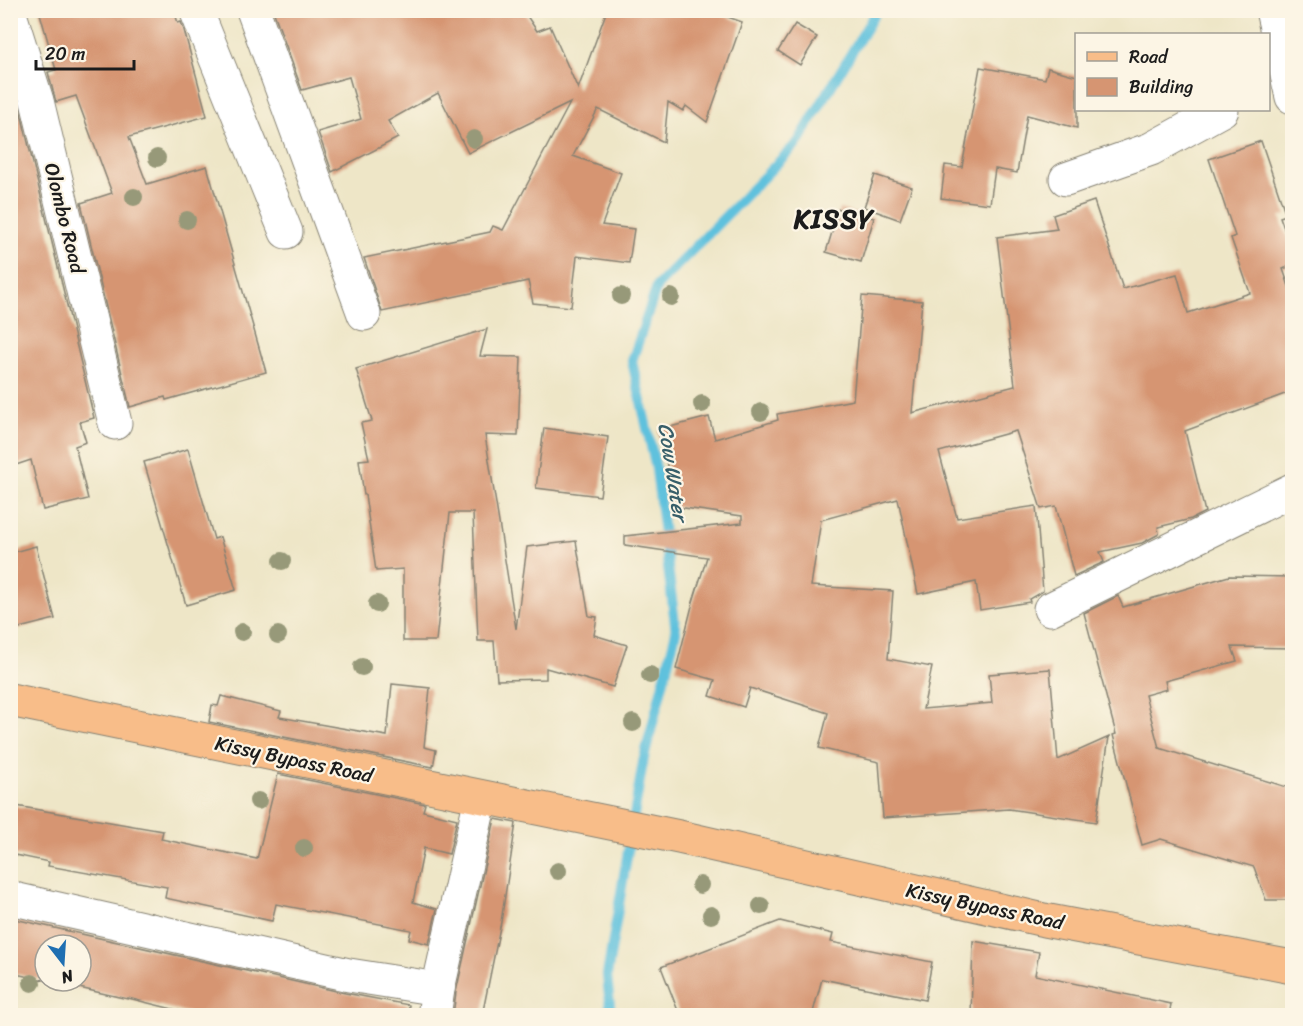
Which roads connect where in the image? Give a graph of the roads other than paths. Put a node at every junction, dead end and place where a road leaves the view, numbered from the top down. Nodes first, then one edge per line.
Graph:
1 (196, 10) edge
2 (253, 10) edge
3 (1272, 10) edge
4 (10, 14) edge
5 (1283, 84) edge
6 (1220, 111) edge
7 (1066, 179) dead end
8 (286, 231) dead end
9 (364, 314) dead end
10 (115, 423) dead end
11 (1293, 490) edge
12 (1050, 609) dead end
13 (10, 700) edge
14 (481, 797) junction
15 (10, 897) edge
16 (1293, 968) edge
17 (436, 1002) edge

1 - 8 street
2 - 9 street
3 - 5 street
4 - 10 street, Olombo Road
6 - 7 street
11 - 12 street
13 - 14 main road, Kissy Bypass Road
14 - 16 main road, Kissy Bypass Road
14 - 17 street
15 - 17 street

